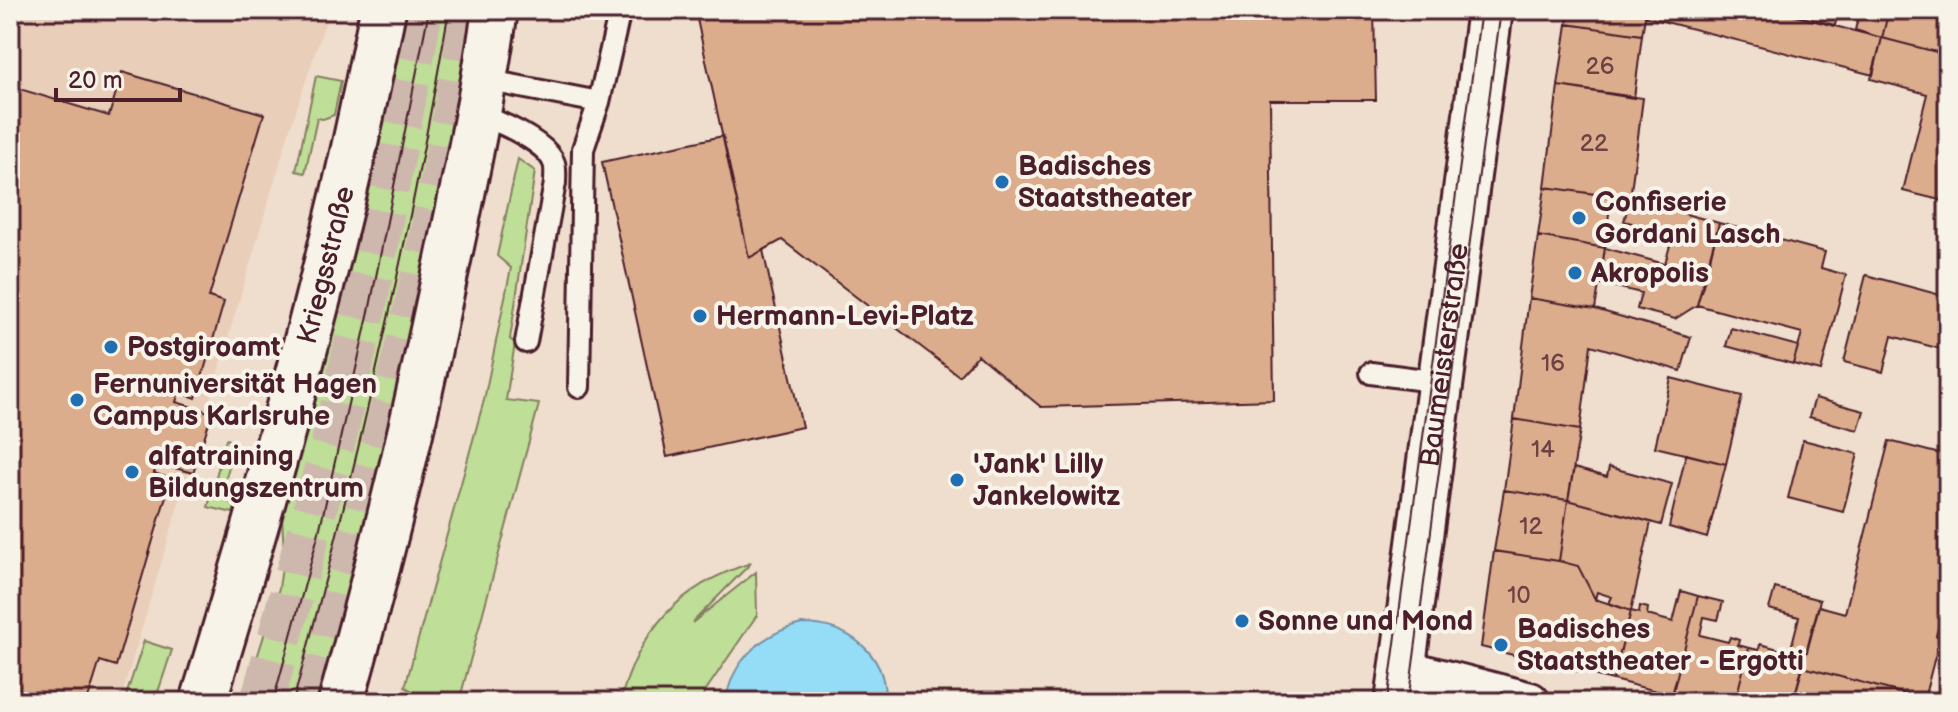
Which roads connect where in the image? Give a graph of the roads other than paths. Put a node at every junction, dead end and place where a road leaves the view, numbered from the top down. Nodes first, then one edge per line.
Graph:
1 (383, 10) edge
2 (495, 10) edge
3 (620, 10) edge
4 (1490, 10) edge
5 (481, 97) junction
6 (599, 102) junction
7 (526, 342) dead end
8 (1371, 373) dead end
9 (1440, 382) junction
10 (579, 387) dead end
11 (1400, 686) edge
12 (203, 702) edge
13 (341, 702) edge
14 (1530, 702) edge

1 - 12 main road, Kriegsstraße
2 - 5 main road
3 - 6 lane
4 - 9 main road, Baumeisterstraße
5 - 6 lane
5 - 7 lane
5 - 13 main road
6 - 10 lane
8 - 9 lane
9 - 11 main road, Baumeisterstraße
11 - 14 street

